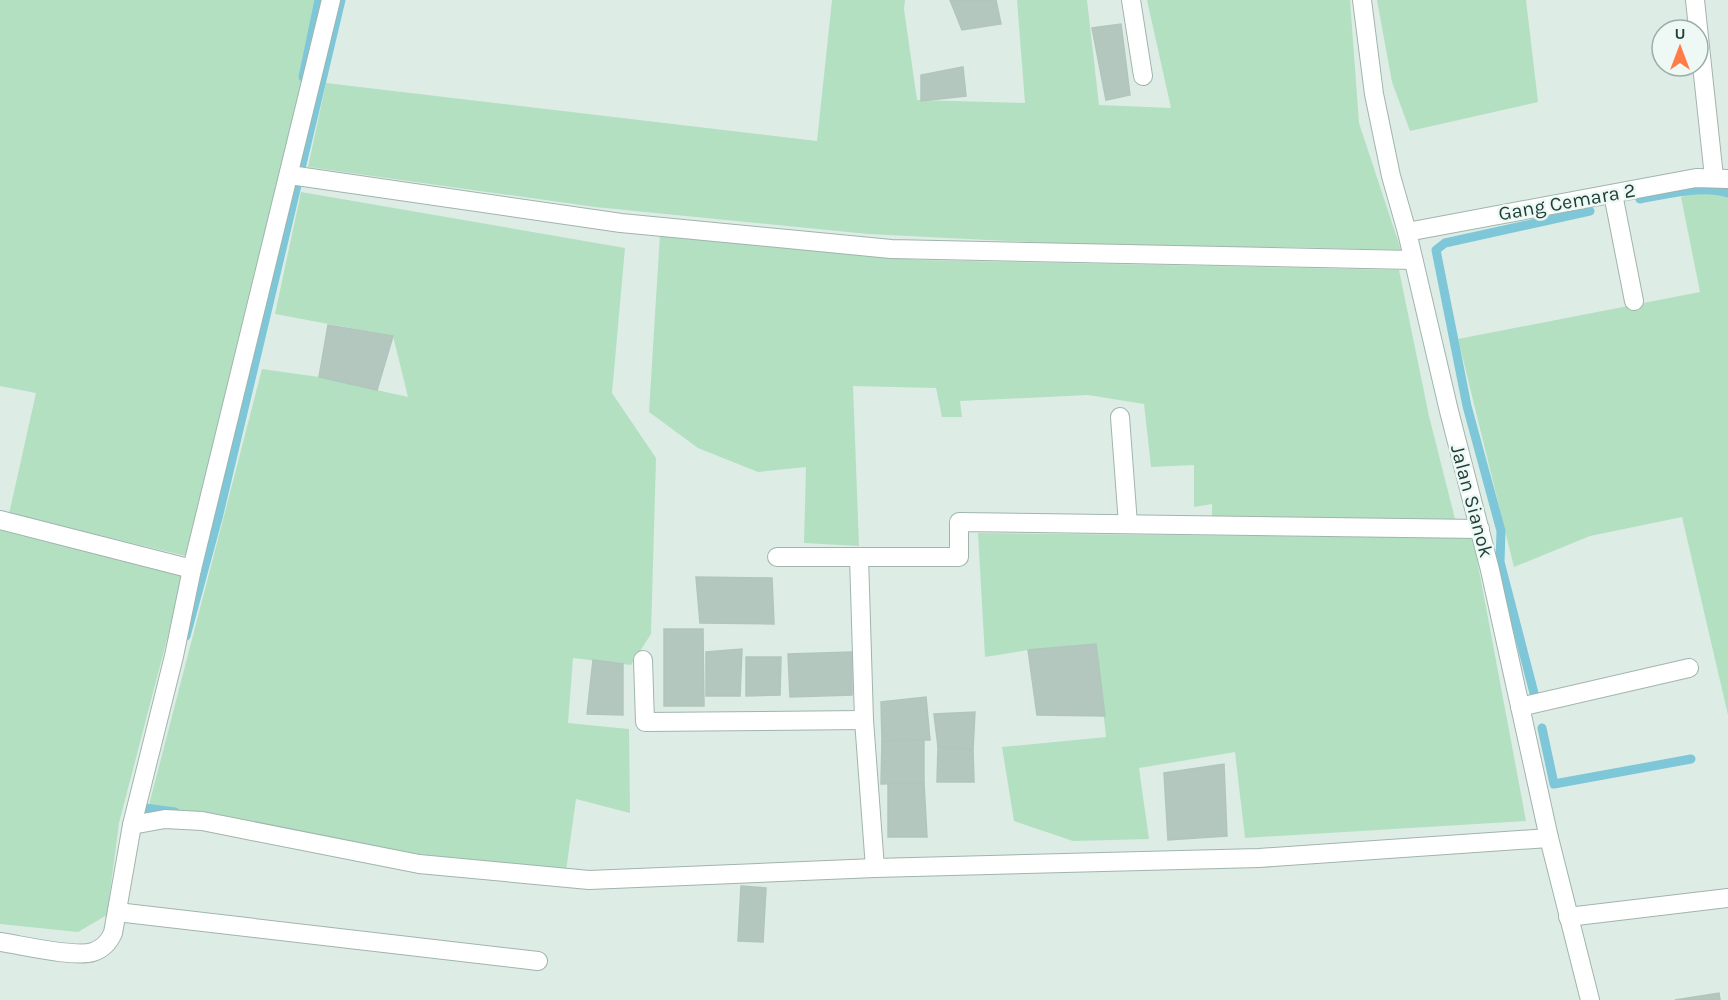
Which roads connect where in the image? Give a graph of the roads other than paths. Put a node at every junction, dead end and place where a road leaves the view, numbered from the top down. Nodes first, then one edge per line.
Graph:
1 (331, 0) edge
2 (1131, 0) edge
3 (1362, 0) edge
4 (1695, 0) edge
5 (1143, 76) dead end
6 (290, 175) junction
7 (1721, 178) edge
8 (1613, 194) junction
9 (1407, 232) junction
10 (1413, 260) junction
11 (1634, 302) dead end
12 (1120, 417) dead end
13 (0, 520) edge
14 (1128, 524) junction
15 (1480, 529) junction
16 (777, 557) dead end
17 (859, 557) junction
18 (192, 569) junction
19 (643, 660) dead end
20 (1689, 668) dead end
21 (1520, 707) junction
22 (864, 720) junction
23 (132, 825) junction
24 (1549, 838) junction
25 (875, 868) junction
26 (1728, 898) edge
27 (117, 912) junction
28 (1568, 917) junction
29 (0, 942) edge
30 (538, 961) dead end
31 (1590, 1000) edge

1 - 6 street
2 - 5 street
3 - 9 street, Jalan Sianok
4 - 7 street
6 - 10 street
6 - 18 street
7 - 8 street, Gang Cemara 2
8 - 9 street, Gang Cemara 2
8 - 11 street
9 - 10 street, Jalan Sianok
10 - 15 street, Jalan Sianok
12 - 14 street
13 - 18 street
14 - 15 street
14 - 17 street
15 - 21 street, Jalan Sianok
16 - 17 street
17 - 22 street
18 - 23 street
19 - 22 street
20 - 21 street
21 - 24 street, Jalan Sianok
22 - 25 street
23 - 25 street
23 - 27 street
24 - 25 street
24 - 28 street, Jalan Sianok
26 - 28 street
27 - 29 street
27 - 30 street
28 - 31 street, Jalan Sianok

